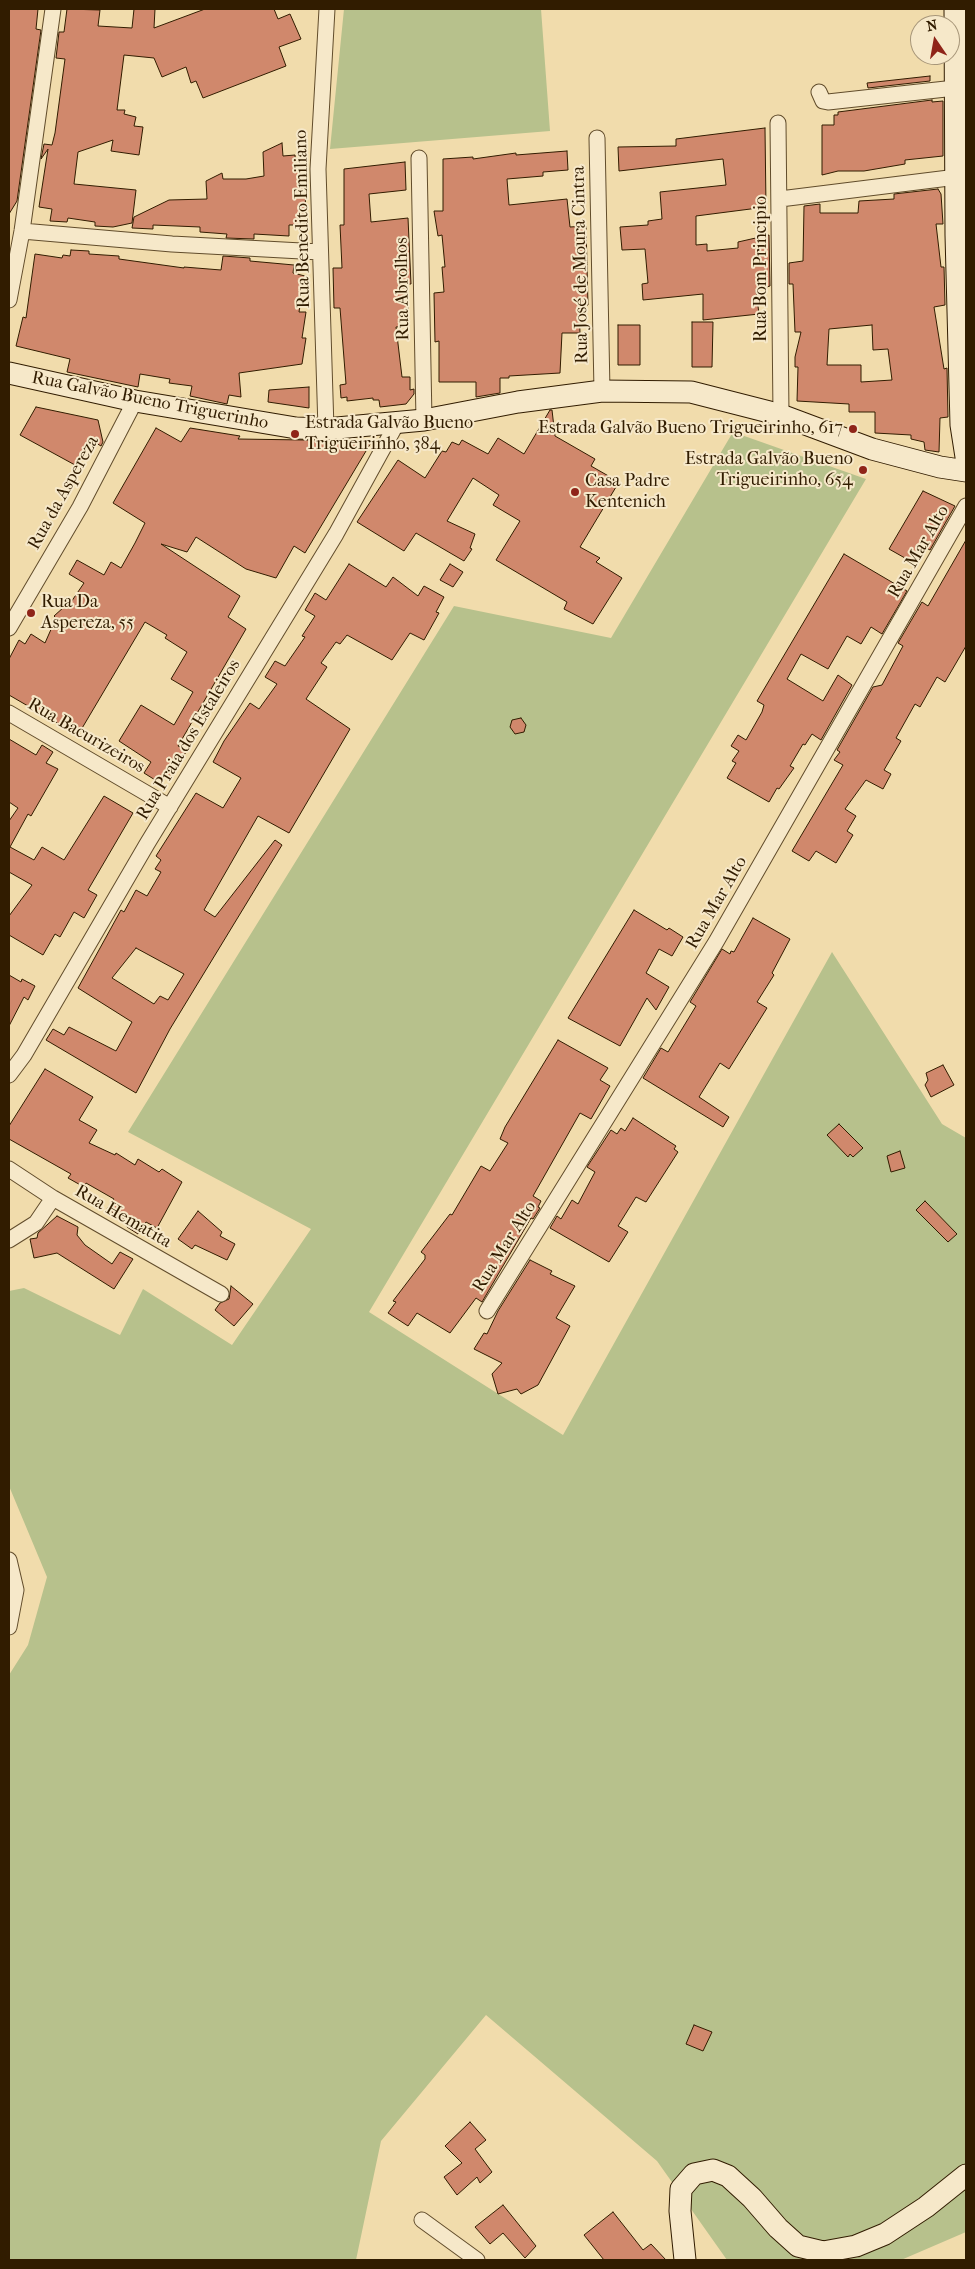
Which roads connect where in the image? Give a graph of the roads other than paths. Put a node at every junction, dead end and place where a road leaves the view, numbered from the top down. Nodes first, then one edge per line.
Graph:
1 (53, 9) edge
2 (327, 9) edge
3 (955, 9) edge
4 (955, 88) junction
5 (819, 92) dead end
6 (778, 123) dead end
7 (597, 138) dead end
8 (419, 158) dead end
9 (961, 177) edge
10 (780, 199) junction
11 (22, 231) junction
12 (320, 252) junction
13 (9, 300) edge
14 (9, 373) edge
15 (602, 391) junction
16 (135, 401) junction
17 (781, 415) junction
18 (424, 420) junction
19 (397, 423) junction
20 (326, 429) junction
21 (966, 457) edge
22 (966, 471) edge
23 (966, 506) edge
24 (10, 623) edge
25 (9, 713) edge
26 (170, 807) junction
27 (9, 1075) edge
28 (9, 1169) edge
29 (52, 1198) junction
30 (9, 1240) edge
31 (221, 1294) dead end
32 (487, 1311) dead end
33 (9, 1560) edge
34 (9, 1627) edge
35 (966, 2175) edge
36 (422, 2220) dead end
37 (477, 2260) edge
38 (686, 2260) edge

1 - 11 street
2 - 12 street, Rua Benedito Emiliano
3 - 4 street
4 - 5 street
4 - 9 street
6 - 10 street, Rua Bom Principio
7 - 15 street, Rua José de Moura Cintra
8 - 18 street, Rua Abrolhos
9 - 10 street
9 - 21 street
10 - 17 street, Rua Bom Principio
11 - 12 street
11 - 13 street
12 - 20 street, Rua Benedito Emiliano
14 - 16 street, Rua Galvão Bueno Triguerinho
15 - 17 street, Rua Galvão Bueno Triguerinho
15 - 18 street, Rua Galvão Bueno Triguerinho
16 - 20 street, Rua Galvão Bueno Triguerinho
16 - 24 street, Rua da Aspereza
17 - 22 street, Rua Galvão Bueno Triguerinho
18 - 19 street, Rua Galvão Bueno Triguerinho
19 - 20 street, Rua Galvão Bueno Triguerinho
19 - 26 street, Rua Praia dos Estaleiros
23 - 32 street, Rua Mar Alto
25 - 26 street, Rua Bacurizeiros
26 - 27 street, Rua Praia dos Estaleiros
28 - 29 street, Rua Hematita
29 - 30 street
29 - 31 street, Rua Hematita
33 - 34 street
35 - 38 street
36 - 37 street

